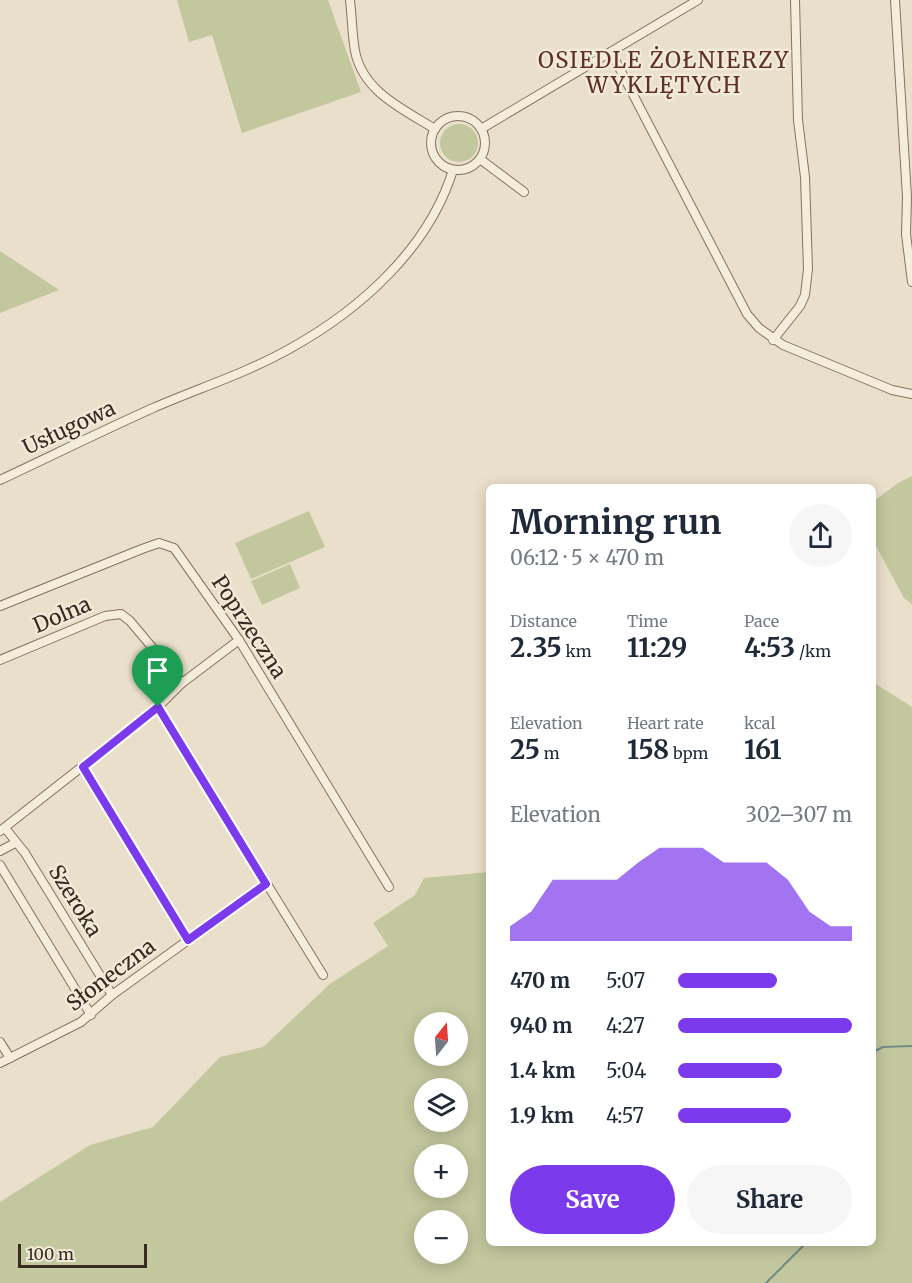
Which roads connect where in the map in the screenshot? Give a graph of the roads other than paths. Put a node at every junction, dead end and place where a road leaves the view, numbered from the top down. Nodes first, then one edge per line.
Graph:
1 (350, 0) edge
2 (698, 0) edge
3 (795, 0) edge
4 (895, 0) edge
5 (611, 52) junction
6 (435, 129) junction
7 (481, 129) junction
8 (480, 159) junction
9 (453, 170) junction
10 (524, 192) dead end
11 (912, 282) edge
12 (773, 340) junction
13 (912, 394) edge
14 (0, 480) edge
15 (0, 606) edge
16 (239, 640) junction
17 (0, 660) edge
18 (182, 683) junction
19 (158, 707) junction
20 (83, 767) junction
21 (2, 830) edge
22 (15, 843) junction
23 (0, 851) edge
24 (0, 865) edge
25 (266, 884) junction
26 (389, 887) dead end
27 (188, 940) junction
28 (323, 975) dead end
29 (112, 994) junction
30 (91, 1015) junction
31 (0, 1042) edge
32 (10, 1058) junction
33 (0, 1063) edge

1 - 6 street
2 - 5 street
3 - 12 street
4 - 11 street
5 - 7 street
5 - 12 street
6 - 7 street
6 - 9 street
7 - 8 street
8 - 9 street
8 - 10 street
9 - 14 street, Usługowa
12 - 13 street
15 - 16 street, Poprzeczna
16 - 18 street
16 - 26 street, Poprzeczna
17 - 18 street, Dolna
18 - 19 street
19 - 20 street
19 - 25 street
20 - 21 street
20 - 27 street
21 - 22 street, Szeroka
22 - 23 street
22 - 29 street, Szeroka
24 - 30 street
25 - 27 street, Słoneczna
25 - 28 street
27 - 29 street, Słoneczna
29 - 30 street, Słoneczna
30 - 32 street, Słoneczna
31 - 32 street
32 - 33 street, Słoneczna

